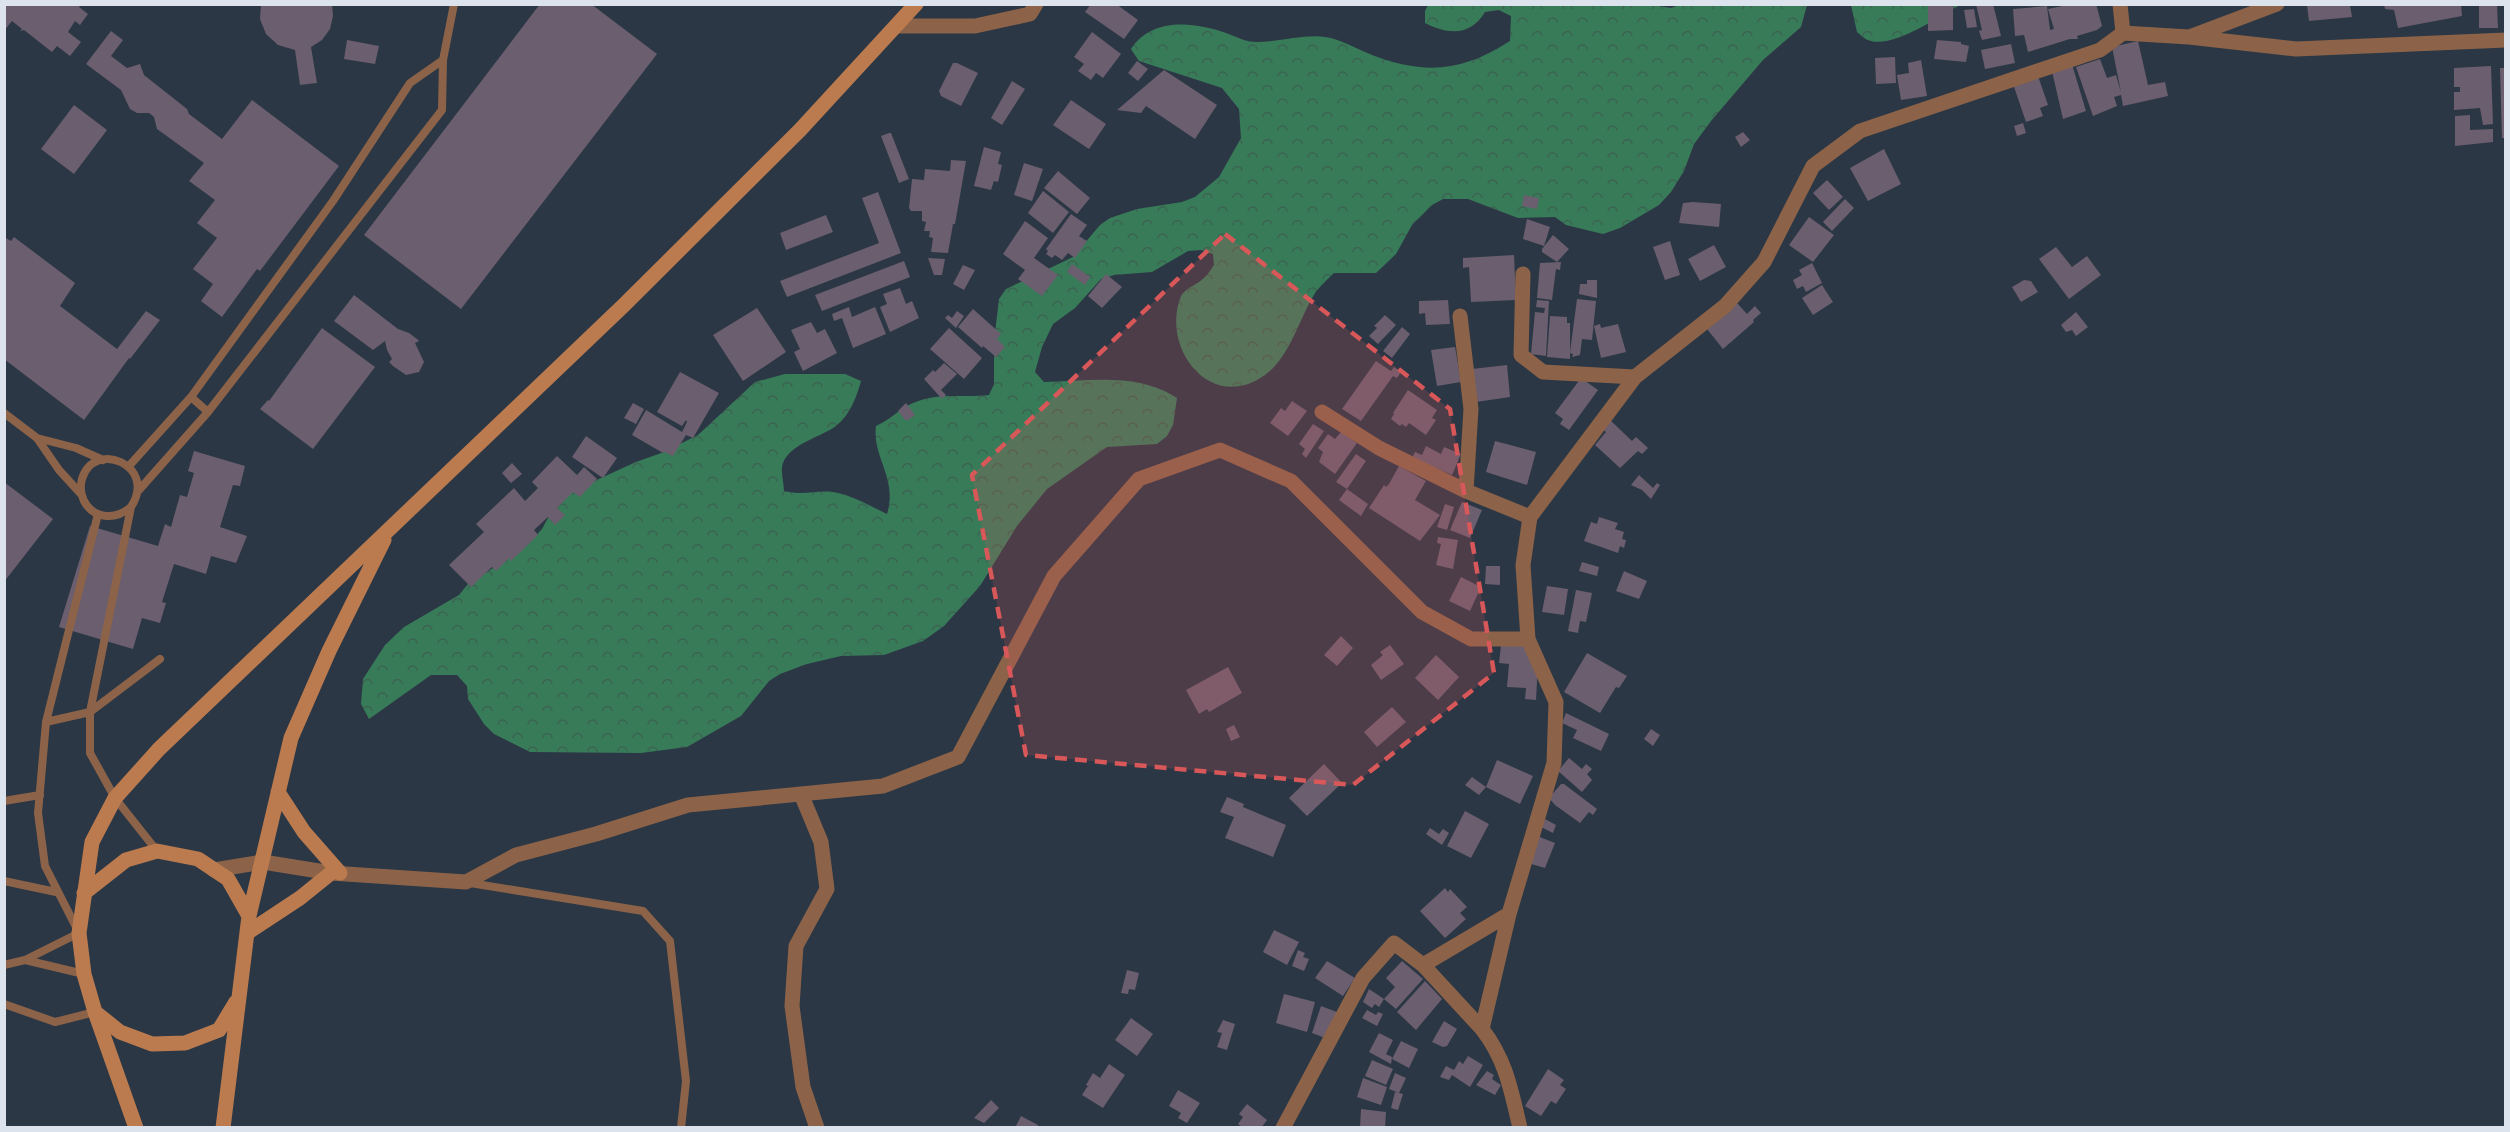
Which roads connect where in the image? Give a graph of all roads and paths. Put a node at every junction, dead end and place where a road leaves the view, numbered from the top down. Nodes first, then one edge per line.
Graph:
1 (454, 4) edge
2 (916, 4) edge
3 (1036, 4) edge
4 (2120, 4) edge
5 (2277, 4) edge
6 (896, 26) junction
7 (2123, 33) junction
8 (2189, 37) junction
9 (2505, 40) edge
10 (443, 60) junction
11 (1523, 274) dead end
12 (1460, 316) dead end
13 (1635, 377) junction
14 (191, 397) junction
15 (208, 412) junction
16 (1322, 412) dead end
17 (4, 413) edge
18 (37, 438) junction
19 (103, 459) junction
20 (129, 466) junction
21 (138, 490) junction
22 (1466, 491) junction
23 (81, 494) junction
24 (131, 507) junction
25 (98, 514) junction
26 (1530, 517) junction
27 (389, 530) junction
28 (1528, 639) junction
29 (160, 659) dead end
30 (90, 712) junction
31 (46, 722) junction
32 (278, 792) junction
33 (801, 794) junction
34 (40, 795) junction
35 (115, 798) junction
36 (4, 801) edge
37 (157, 851) junction
38 (262, 862) junction
39 (214, 870) junction
40 (335, 873) junction
41 (4, 881) edge
42 (466, 882) junction
43 (56, 892) junction
44 (84, 893) junction
45 (1509, 914) junction
46 (249, 916) junction
47 (79, 933) junction
48 (247, 933) junction
49 (25, 960) junction
50 (1423, 964) junction
51 (4, 965) edge
52 (84, 974) junction
53 (240, 994) junction
54 (4, 1004) edge
55 (95, 1012) junction
56 (1482, 1029) junction
57 (136, 1128) edge
58 (223, 1128) edge
59 (681, 1128) edge
60 (817, 1128) edge
61 (1283, 1128) edge
62 (1520, 1128) edge

1 - 10 lane
2 - 6 main road
3 - 6 street
4 - 7 street
5 - 8 street
6 - 27 main road
7 - 8 street
7 - 13 street
8 - 9 street
10 - 14 lane
10 - 15 lane
11 - 13 street
12 - 22 street
13 - 26 street
14 - 15 lane
14 - 20 lane
15 - 21 lane
16 - 22 street
17 - 18 lane
18 - 19 lane
18 - 23 lane
19 - 20 lane
19 - 23 lane
20 - 21 lane
21 - 24 lane
22 - 26 street
23 - 25 lane
24 - 25 lane
24 - 30 lane
25 - 31 lane
26 - 28 street
27 - 32 main road
27 - 35 main road
28 - 33 street
28 - 45 street
29 - 30 lane
30 - 31 lane
30 - 35 lane
31 - 34 lane
32 - 38 main road
32 - 40 main road
33 - 42 street
33 - 60 street
34 - 36 lane
34 - 43 lane
35 - 37 lane
35 - 44 main road
37 - 39 main road
37 - 44 main road
38 - 39 street
38 - 40 street
38 - 46 main road
39 - 46 main road
40 - 42 street
40 - 48 main road
41 - 43 lane
42 - 59 lane
43 - 47 lane
44 - 47 main road
45 - 50 street
45 - 56 street
46 - 48 main road
47 - 49 lane
47 - 52 main road
48 - 53 main road
49 - 51 lane
49 - 52 lane
50 - 56 street
50 - 61 street
52 - 55 main road
53 - 55 main road
53 - 58 main road
54 - 55 lane
55 - 57 main road
56 - 62 street

